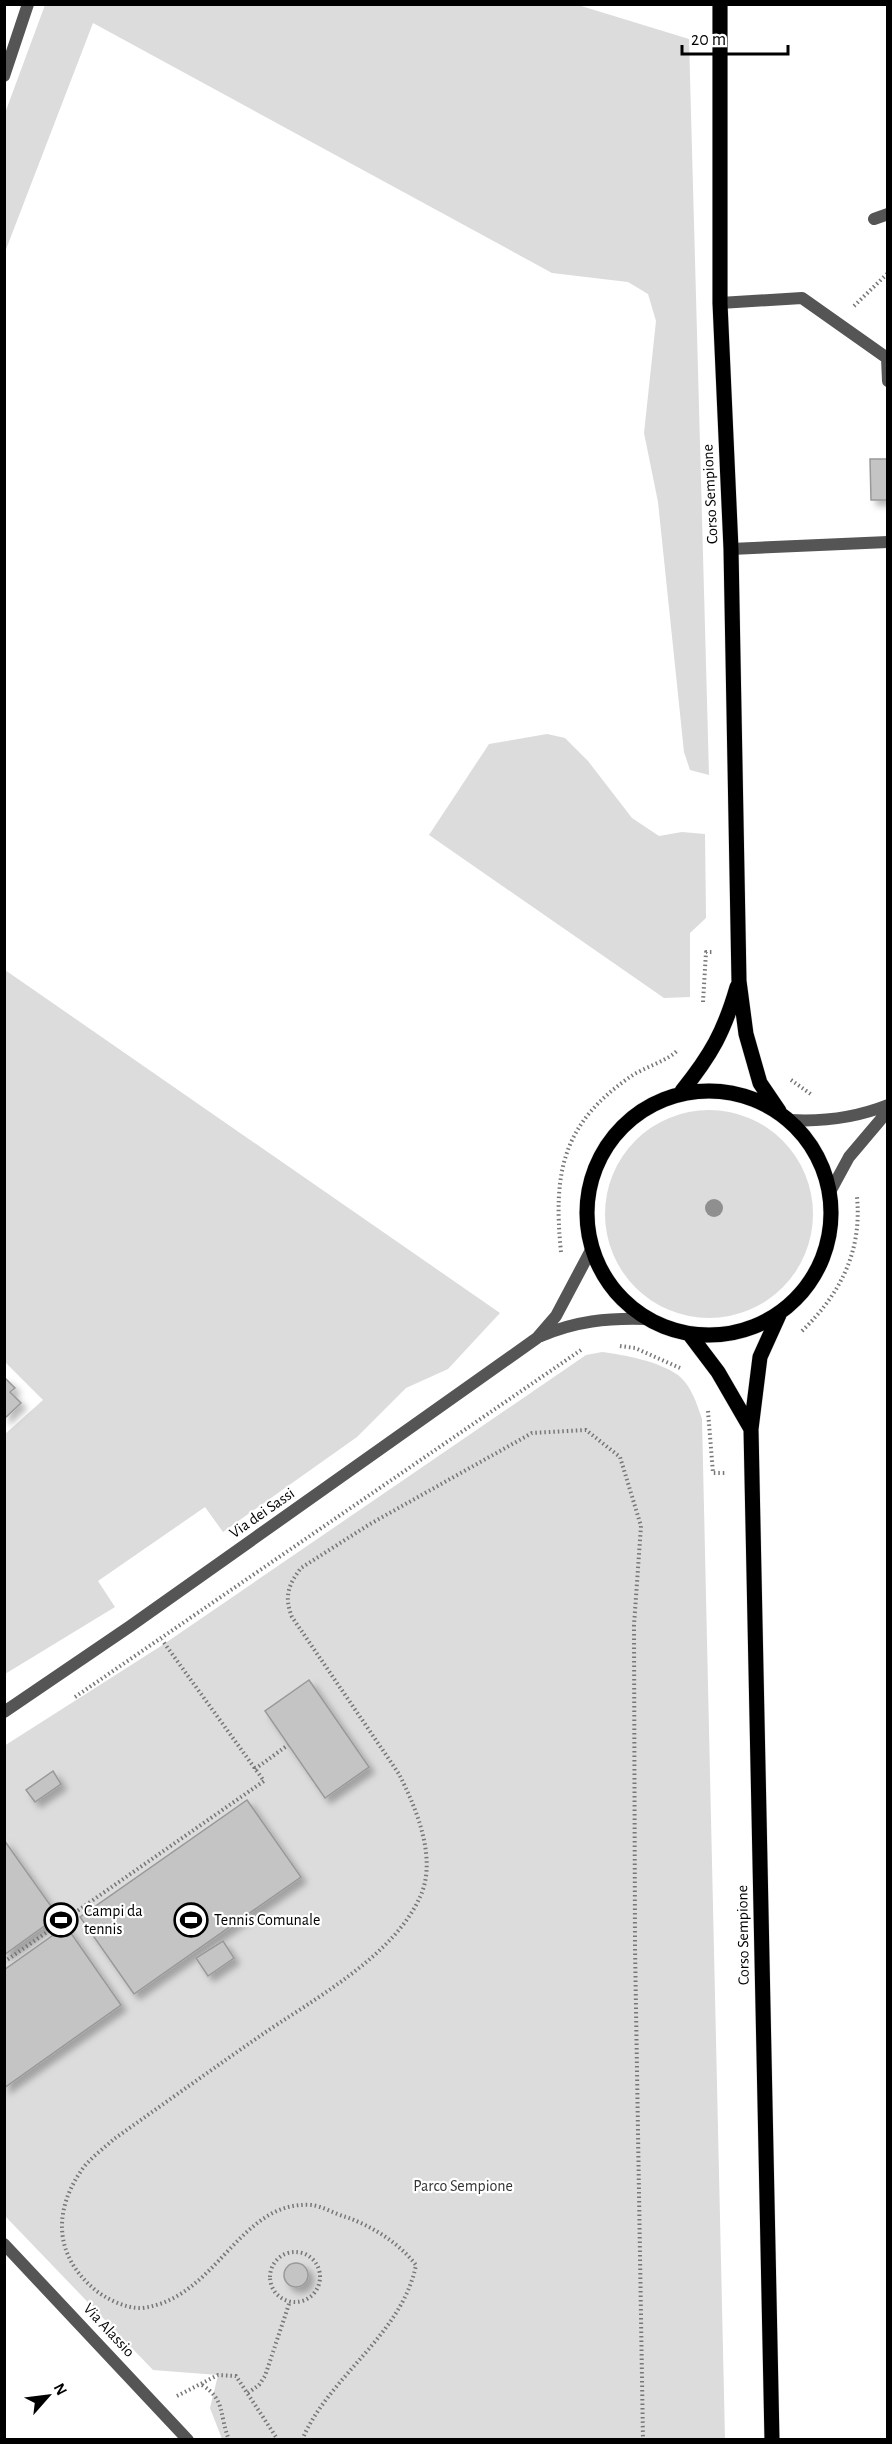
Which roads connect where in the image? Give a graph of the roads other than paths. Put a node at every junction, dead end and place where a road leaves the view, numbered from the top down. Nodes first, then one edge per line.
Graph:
1 (28, 4) edge
2 (720, 4) edge
3 (4, 76) edge
4 (888, 214) edge
5 (874, 219) dead end
6 (720, 303) junction
7 (888, 381) edge
8 (888, 542) edge
9 (731, 549) junction
10 (739, 981) junction
11 (682, 1091) junction
12 (888, 1105) edge
13 (888, 1111) edge
14 (784, 1115) junction
15 (830, 1192) junction
16 (591, 1250) junction
17 (779, 1315) junction
18 (645, 1319) junction
19 (690, 1335) junction
20 (537, 1338) junction
21 (751, 1430) junction
22 (4, 1712) edge
23 (4, 2244) edge
24 (188, 2439) edge
25 (772, 2439) edge

1 - 3 street
2 - 6 main road, Corso Sempione
4 - 5 street
6 - 7 street
6 - 9 main road, Corso Sempione
8 - 9 street
9 - 10 main road, Corso Sempione
10 - 11 main road
10 - 14 main road
11 - 14 main road
11 - 16 main road
12 - 14 street
13 - 15 street
14 - 15 main road
15 - 17 main road
16 - 18 main road
16 - 20 street, Via dei Sassi
17 - 19 main road
17 - 21 main road, Corso Sempione
18 - 19 main road
18 - 20 street, Via dei Sassi
19 - 21 main road
20 - 22 street, Via dei Sassi
21 - 25 main road, Corso Sempione
23 - 24 street, Via Alassio

